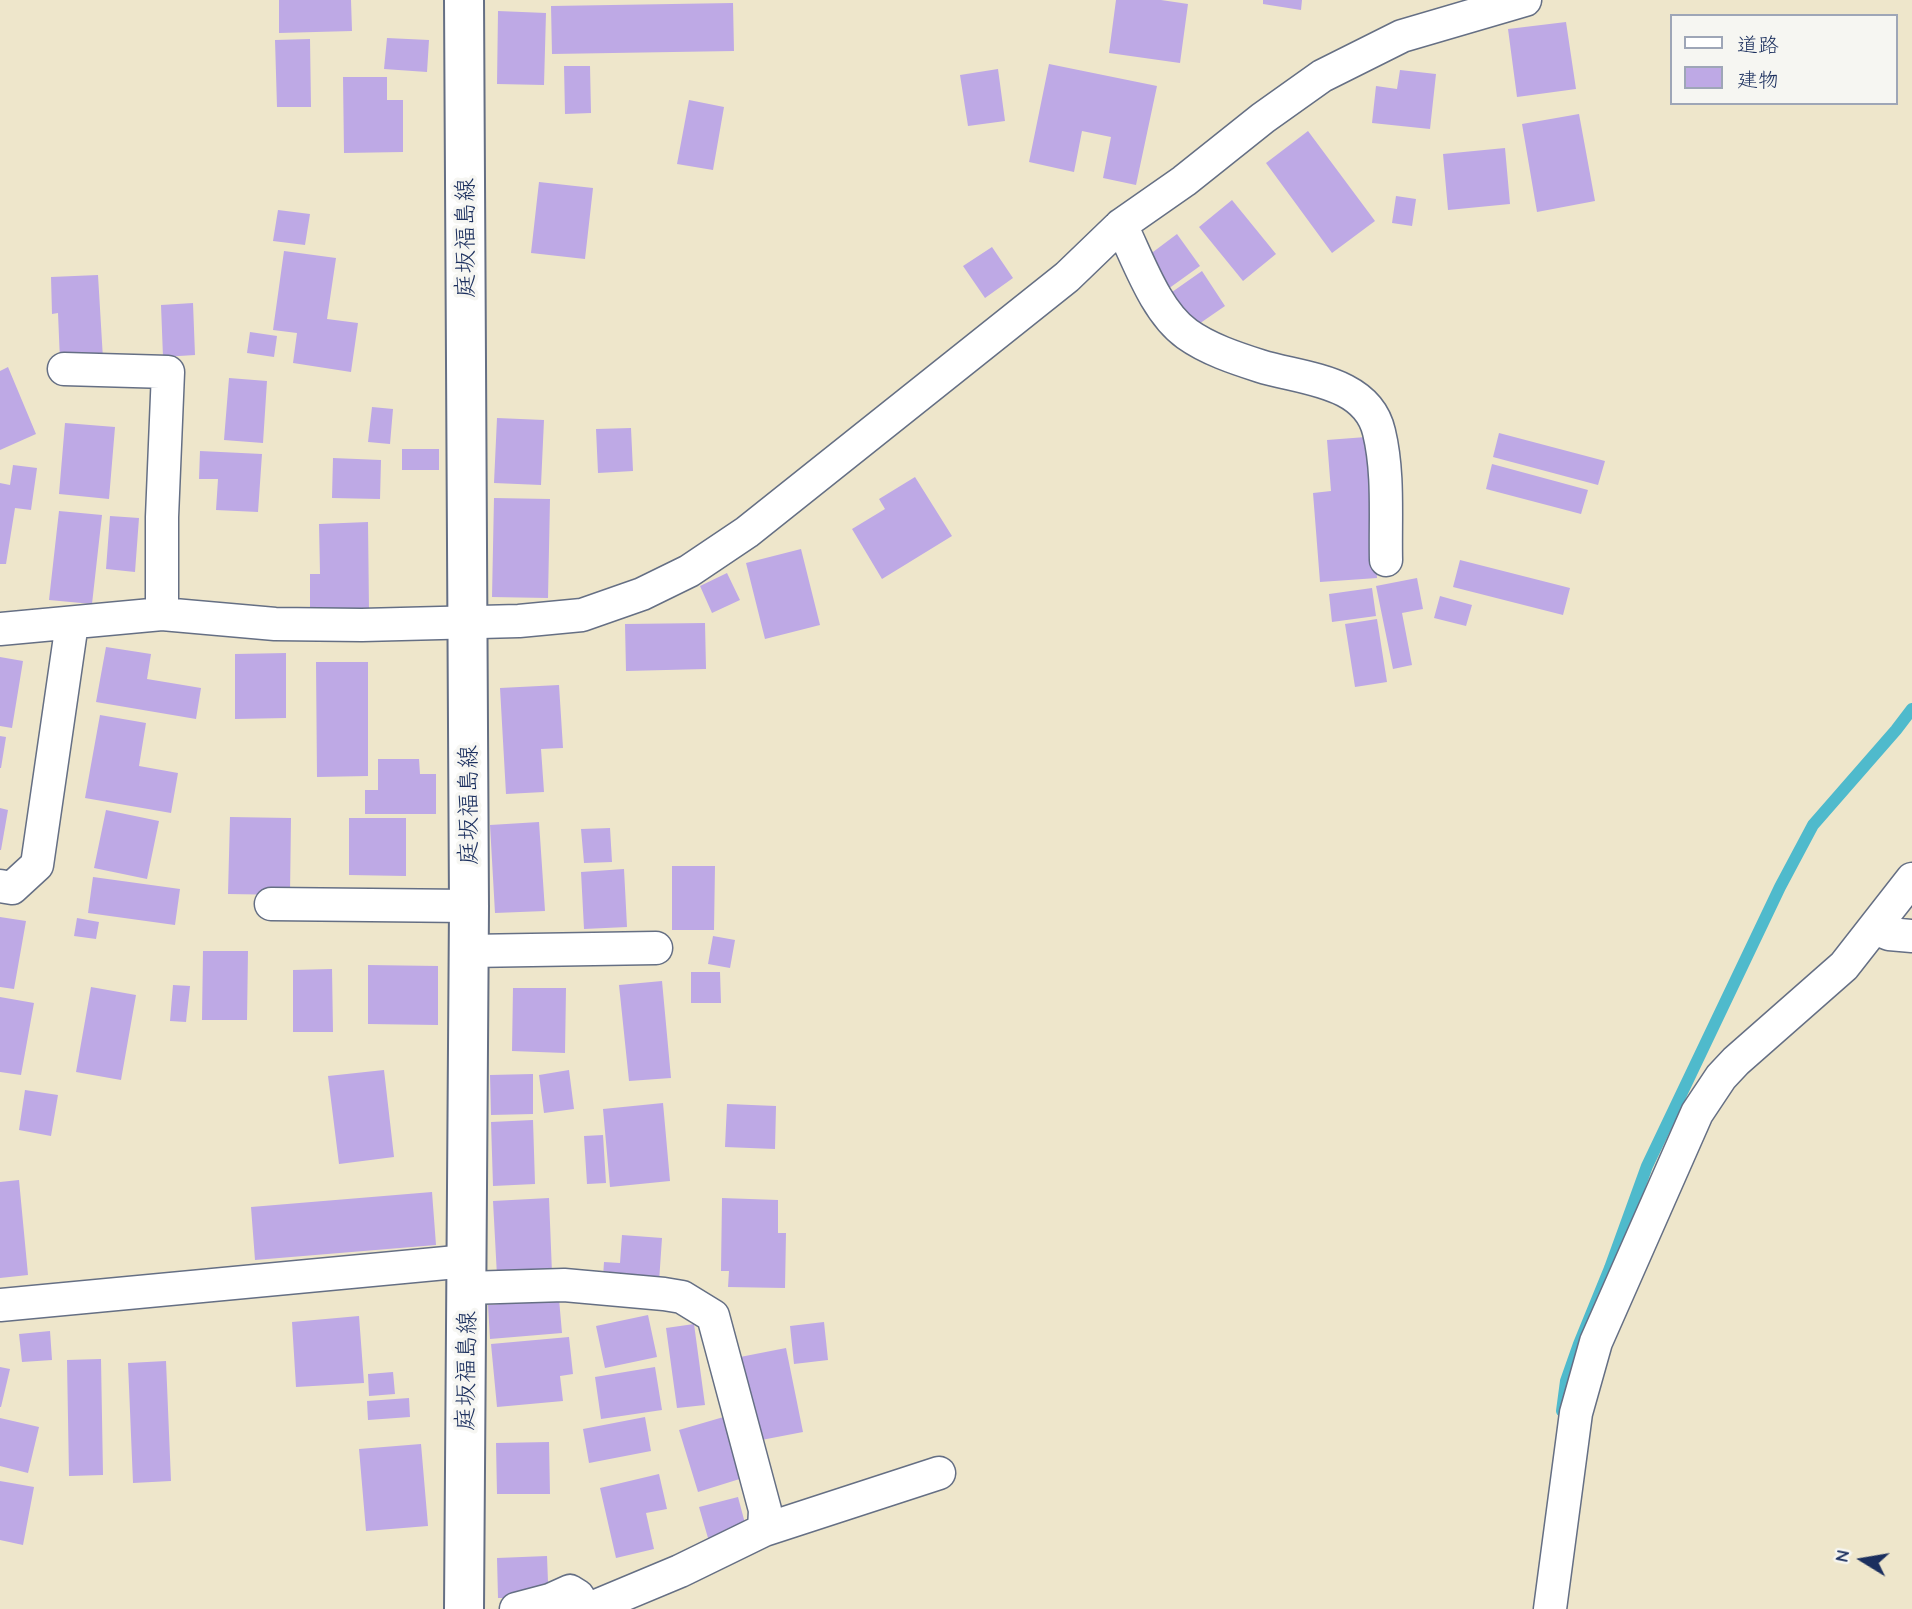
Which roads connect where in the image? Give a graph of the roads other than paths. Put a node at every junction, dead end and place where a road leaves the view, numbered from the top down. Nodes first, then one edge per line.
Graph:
1 (464, 0) edge
2 (1525, 0) edge
3 (1121, 225) junction
4 (64, 369) dead end
5 (1387, 560) dead end
6 (162, 614) junction
7 (468, 622) junction
8 (72, 623) junction
9 (0, 629) edge
10 (1912, 879) edge
11 (0, 886) edge
12 (271, 904) dead end
13 (469, 906) junction
14 (1874, 928) junction
15 (1912, 936) edge
16 (656, 948) dead end
17 (469, 951) junction
18 (467, 1274) junction
19 (0, 1305) edge
20 (939, 1473) dead end
21 (764, 1530) junction
22 (464, 1609) edge
23 (516, 1609) edge
24 (587, 1609) edge
25 (1550, 1609) edge

1 - 7 main road, 庭坂福島線
2 - 3 street
3 - 5 street
3 - 7 street
4 - 6 street
6 - 7 street
6 - 8 street
7 - 13 main road, 庭坂福島線
8 - 9 street
8 - 11 street
10 - 14 street
12 - 13 street
13 - 17 main road, 庭坂福島線
14 - 15 street
14 - 25 street
16 - 17 street
17 - 18 main road, 庭坂福島線
18 - 19 street
18 - 21 street
18 - 22 main road, 庭坂福島線
20 - 21 street
21 - 24 street
23 - 24 street

